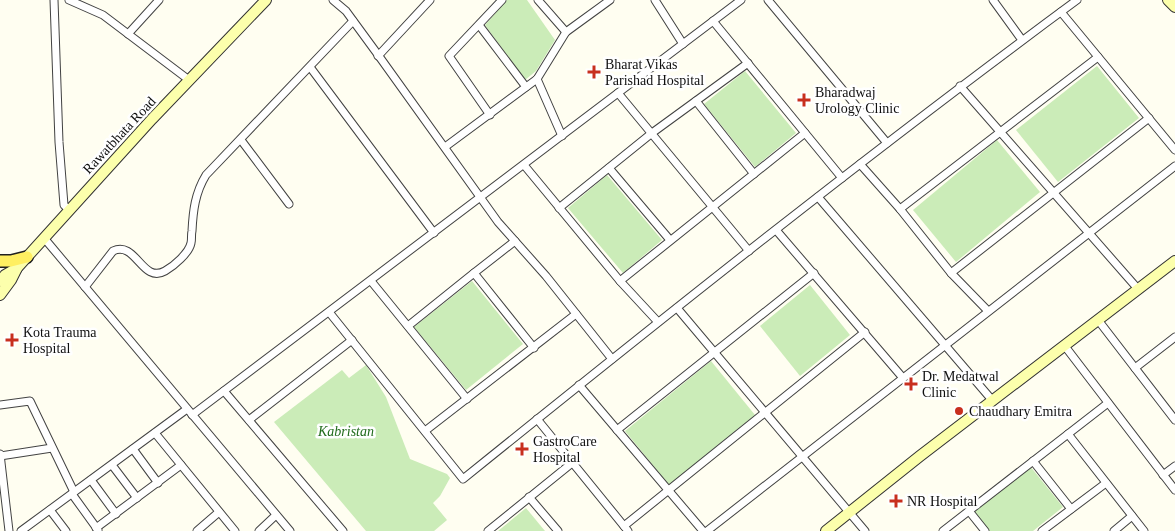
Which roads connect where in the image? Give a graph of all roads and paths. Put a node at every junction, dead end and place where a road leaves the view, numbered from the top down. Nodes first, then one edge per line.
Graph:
1 (54, 0) edge
2 (68, 0) edge
3 (159, 0) edge
4 (266, 0) edge
5 (333, 0) edge
6 (430, 0) edge
7 (502, 0) edge
8 (538, 0) edge
9 (596, 0) edge
10 (610, 0) edge
11 (655, 0) edge
12 (741, 0) edge
13 (768, 0) edge
14 (993, 0) edge
15 (1077, 0) edge
16 (1168, 0) edge
17 (601, 7) junction
18 (1175, 7) edge
19 (1060, 12) junction
20 (353, 21) junction
21 (713, 21) junction
22 (479, 25) junction
23 (566, 32) junction
24 (128, 34) junction
25 (1022, 40) junction
26 (684, 44) junction
27 (378, 56) junction
28 (1098, 57) junction
29 (748, 63) junction
30 (310, 67) junction
31 (537, 79) junction
32 (190, 80) junction
33 (960, 86) junction
34 (526, 87) junction
35 (618, 93) junction
36 (696, 101) junction
37 (490, 114) junction
38 (1148, 118) junction
39 (1001, 132) junction
40 (805, 133) junction
41 (652, 134) junction
42 (562, 136) junction
43 (241, 140) junction
44 (887, 143) junction
45 (445, 147) junction
46 (1175, 150) edge
47 (860, 164) junction
48 (524, 165) junction
49 (1175, 166) edge
50 (609, 168) junction
51 (754, 174) junction
52 (842, 178) junction
53 (1053, 192) junction
54 (818, 197) junction
55 (481, 198) junction
56 (289, 204) dead end
57 (712, 206) junction
58 (559, 208) junction
59 (900, 209) junction
60 (69, 210) junction
61 (776, 230) junction
62 (434, 233) junction
63 (1089, 233) junction
64 (44, 238) junction
65 (670, 240) junction
66 (515, 241) junction
67 (750, 251) junction
68 (27, 257) junction
69 (0, 261) edge
70 (1175, 261) edge
71 (17, 268) junction
72 (474, 273) junction
73 (814, 273) junction
74 (951, 273) junction
75 (0, 281) edge
76 (371, 281) junction
77 (620, 281) junction
78 (85, 286) junction
79 (1138, 289) junction
80 (0, 295) edge
81 (677, 308) junction
82 (988, 311) junction
83 (330, 312) junction
84 (576, 314) junction
85 (1098, 320) junction
86 (658, 322) junction
87 (408, 326) junction
88 (865, 332) junction
89 (1175, 337) edge
90 (352, 340) junction
91 (944, 344) junction
92 (1064, 345) junction
93 (534, 348) junction
94 (714, 352) junction
95 (612, 359) junction
96 (1135, 368) junction
97 (903, 378) junction
98 (579, 385) junction
99 (224, 391) junction
100 (467, 399) junction
101 (992, 400) junction
102 (1108, 402) junction
103 (0, 405) edge
104 (190, 412) junction
105 (765, 413) junction
106 (1173, 414) edge
107 (537, 419) junction
108 (249, 420) junction
109 (617, 430) junction
110 (425, 432) junction
111 (155, 433) junction
112 (1068, 434) junction
113 (52, 448) junction
114 (133, 449) junction
115 (0, 455) edge
116 (802, 456) junction
117 (1033, 461) junction
118 (572, 462) junction
119 (112, 464) junction
120 (181, 465) junction
121 (1175, 466) edge
122 (1164, 475) junction
123 (91, 480) junction
124 (158, 483) junction
125 (1106, 483) junction
126 (1174, 488) edge
127 (668, 491) junction
128 (73, 493) junction
129 (529, 497) junction
130 (137, 498) junction
131 (1071, 509) junction
132 (50, 510) junction
133 (969, 511) junction
134 (219, 512) junction
135 (850, 512) junction
136 (116, 514) junction
137 (276, 515) junction
138 (1132, 516) junction
139 (35, 521) junction
140 (626, 529) edge
141 (97, 530) edge
142 (8, 531) edge
143 (21, 531) edge
144 (36, 531) edge
145 (66, 531) edge
146 (197, 531) edge
147 (235, 531) edge
148 (259, 531) edge
149 (290, 531) edge
150 (343, 531) edge
151 (488, 531) edge
152 (558, 531) edge
153 (703, 531) edge
154 (707, 531) edge
155 (826, 531) edge
156 (864, 531) edge
157 (942, 531) edge
158 (984, 531) edge
159 (1042, 531) edge
160 (1114, 531) edge
161 (1144, 531) edge

1 - 60 street
2 - 24 street
3 - 24 street
4 - 32 street, Rawatbhata Road
5 - 20 street
6 - 27 street
7 - 22 street
8 - 23 street
9 - 17 street
10 - 17 street
11 - 26 street
12 - 21 street
13 - 44 street
14 - 25 street
15 - 19 street
16 - 18 street
17 - 23 street
19 - 25 street
19 - 28 street
20 - 27 street
20 - 30 street
21 - 26 street
21 - 29 street
22 - 34 street
22 - 37 street
23 - 31 street
24 - 32 street
25 - 33 street
26 - 35 street
27 - 45 street
28 - 38 street
28 - 39 street
29 - 36 street
29 - 40 street
30 - 43 street
30 - 62 street
31 - 34 street
31 - 42 street
32 - 60 street, Rawatbhata Road
33 - 39 street
33 - 44 street
34 - 37 street
35 - 41 street
35 - 42 street
36 - 41 street
36 - 51 street
37 - 45 street
38 - 46 street
38 - 53 street
39 - 53 street
39 - 59 street
40 - 51 street
40 - 52 street
41 - 50 street
41 - 57 street
42 - 48 street
43 - 56 street
43 - 78 street
44 - 47 street
45 - 55 street
47 - 52 street
47 - 59 street
48 - 55 street
48 - 58 street
49 - 63 street
50 - 58 street
50 - 65 street
51 - 57 street
52 - 54 street
53 - 63 street
53 - 74 street
54 - 61 street
54 - 91 street
55 - 62 street
55 - 66 street
57 - 65 street
57 - 67 street
58 - 77 street
59 - 74 street
60 - 64 street, Rawatbhata Road
61 - 67 street
61 - 73 street
62 - 76 street
63 - 79 street
63 - 82 street
64 - 68 street, Rawatbhata Road
64 - 78 street
65 - 77 street
66 - 72 street
66 - 84 street
67 - 81 street
68 - 69 main road
68 - 71 street, Rawatbhata Road
70 - 79 street
71 - 75 street
71 - 80 street, Rawatbhata Road
72 - 87 street
72 - 93 street
73 - 88 street
73 - 94 street
74 - 82 street
76 - 83 street
76 - 87 street
77 - 86 street
78 - 104 street
79 - 85 street
81 - 86 street
81 - 94 street
82 - 91 street
83 - 90 street
83 - 99 street
84 - 93 street
84 - 95 street
85 - 92 street
85 - 96 street
86 - 95 street
87 - 100 street
88 - 97 street
88 - 105 street
89 - 96 street
90 - 108 street
90 - 110 street
91 - 97 street
91 - 101 street
92 - 101 street
92 - 102 street
93 - 100 street
94 - 105 street
94 - 109 street
95 - 98 street
96 - 106 street
97 - 116 street
98 - 107 street
98 - 109 street
99 - 104 street
99 - 108 street
100 - 110 street
101 - 135 street
102 - 112 street
102 - 122 street
103 - 113 street
104 - 111 street
104 - 137 street
105 - 116 street
105 - 127 street
107 - 110 street
107 - 118 street
108 - 150 street
109 - 127 street
111 - 114 street
111 - 120 street
112 - 117 street
112 - 125 street
113 - 115 street
113 - 128 street
114 - 119 street
114 - 124 street
115 - 142 street
116 - 135 street
116 - 154 street
117 - 131 street
117 - 133 street
118 - 129 street
118 - 140 street
119 - 123 street
119 - 130 street
120 - 124 street
120 - 134 street
121 - 122 street
122 - 126 street
123 - 128 street
123 - 136 street
124 - 130 street
125 - 131 street
125 - 138 street
127 - 140 street
127 - 153 street
128 - 132 street
128 - 141 street
129 - 151 street
129 - 152 street
130 - 136 street
131 - 159 street
132 - 139 street
132 - 145 street
133 - 157 street
133 - 158 street
134 - 146 street
134 - 147 street
135 - 155 street
135 - 156 street
136 - 141 street
137 - 148 street
137 - 149 street
138 - 160 street
138 - 161 street
139 - 143 street
139 - 144 street

